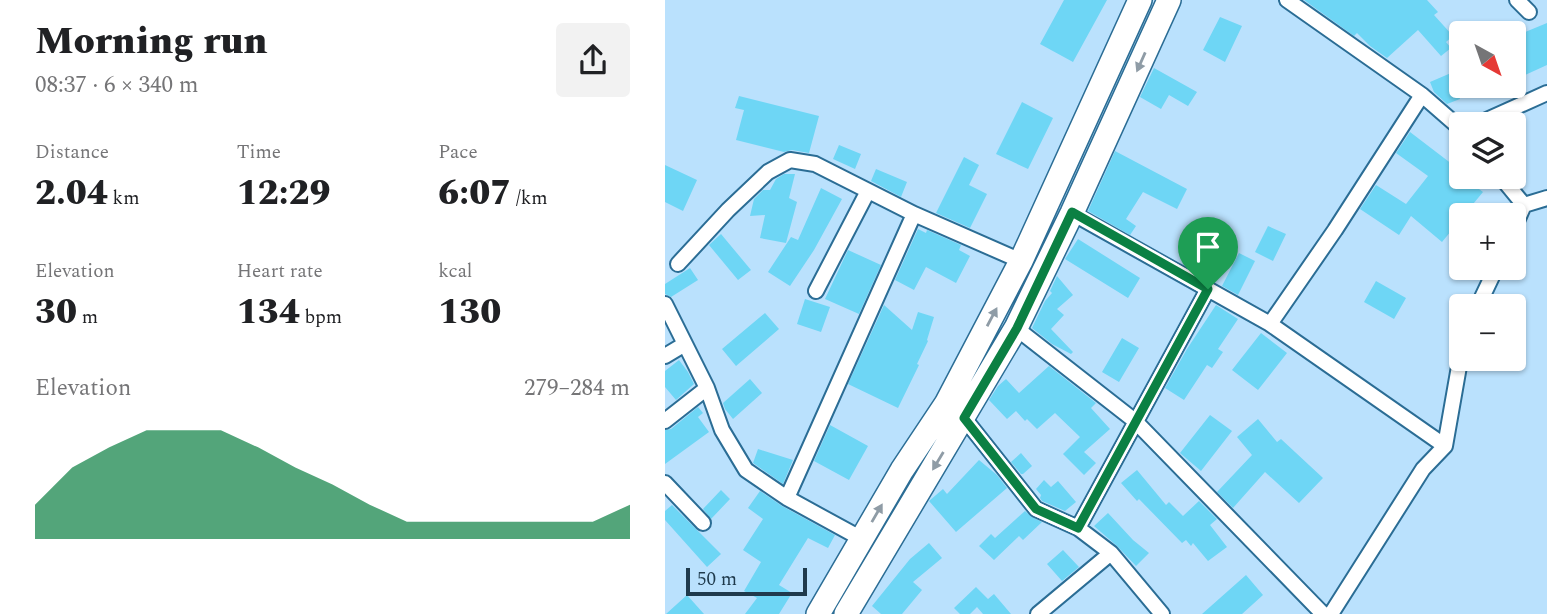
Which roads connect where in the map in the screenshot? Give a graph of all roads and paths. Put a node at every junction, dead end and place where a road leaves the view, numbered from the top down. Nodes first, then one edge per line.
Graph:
1 (1140, 0) edge
2 (1169, 0) edge
3 (1287, 0) edge
4 (1517, 0) edge
5 (1529, 12) dead end
6 (1547, 93) edge
7 (1422, 95) junction
8 (1505, 112) edge
9 (1449, 119) edge
10 (1511, 189) edge
11 (868, 191) junction
12 (1547, 198) edge
13 (1522, 203) edge
14 (1526, 204) edge
15 (1072, 212) junction
16 (914, 214) junction
17 (1021, 261) junction
18 (678, 264) dead end
19 (1208, 289) junction
20 (816, 290) dead end
21 (665, 305) edge
22 (1270, 324) junction
23 (1017, 328) junction
24 (685, 344) junction
25 (665, 356) edge
26 (1458, 371) edge
27 (706, 388) junction
28 (964, 418) junction
29 (665, 421) edge
30 (1135, 421) junction
31 (1445, 446) junction
32 (665, 483) edge
33 (787, 498) junction
34 (703, 523) dead end
35 (1078, 528) junction
36 (862, 540) junction
37 (1111, 553) junction
38 (818, 614) edge
39 (846, 614) edge
40 (1038, 614) edge
41 (1162, 614) edge
42 (1322, 614) edge
43 (1331, 614) edge

1 - 17 main road
2 -> 15 main road
3 - 7 street
4 - 5 street
6 - 8 street
7 - 9 street
7 - 22 street
10 - 13 street
11 - 16 street
11 - 18 street
11 - 20 street
12 - 14 street
15 - 19 street
15 - 23 main road
16 - 17 street
16 - 33 street
36 -> 17 main road
19 - 22 street
19 - 30 street
21 - 24 street
22 - 31 street
23 - 28 main road
23 - 30 street
24 - 25 street
24 - 27 street
26 - 31 street
27 - 29 street
27 - 33 street
28 - 35 street
28 -> 39 main road
30 - 35 street
30 - 42 street
31 - 43 street
32 - 34 street
33 - 36 street
35 - 37 street
36 - 38 main road
37 - 40 street
37 - 41 street

